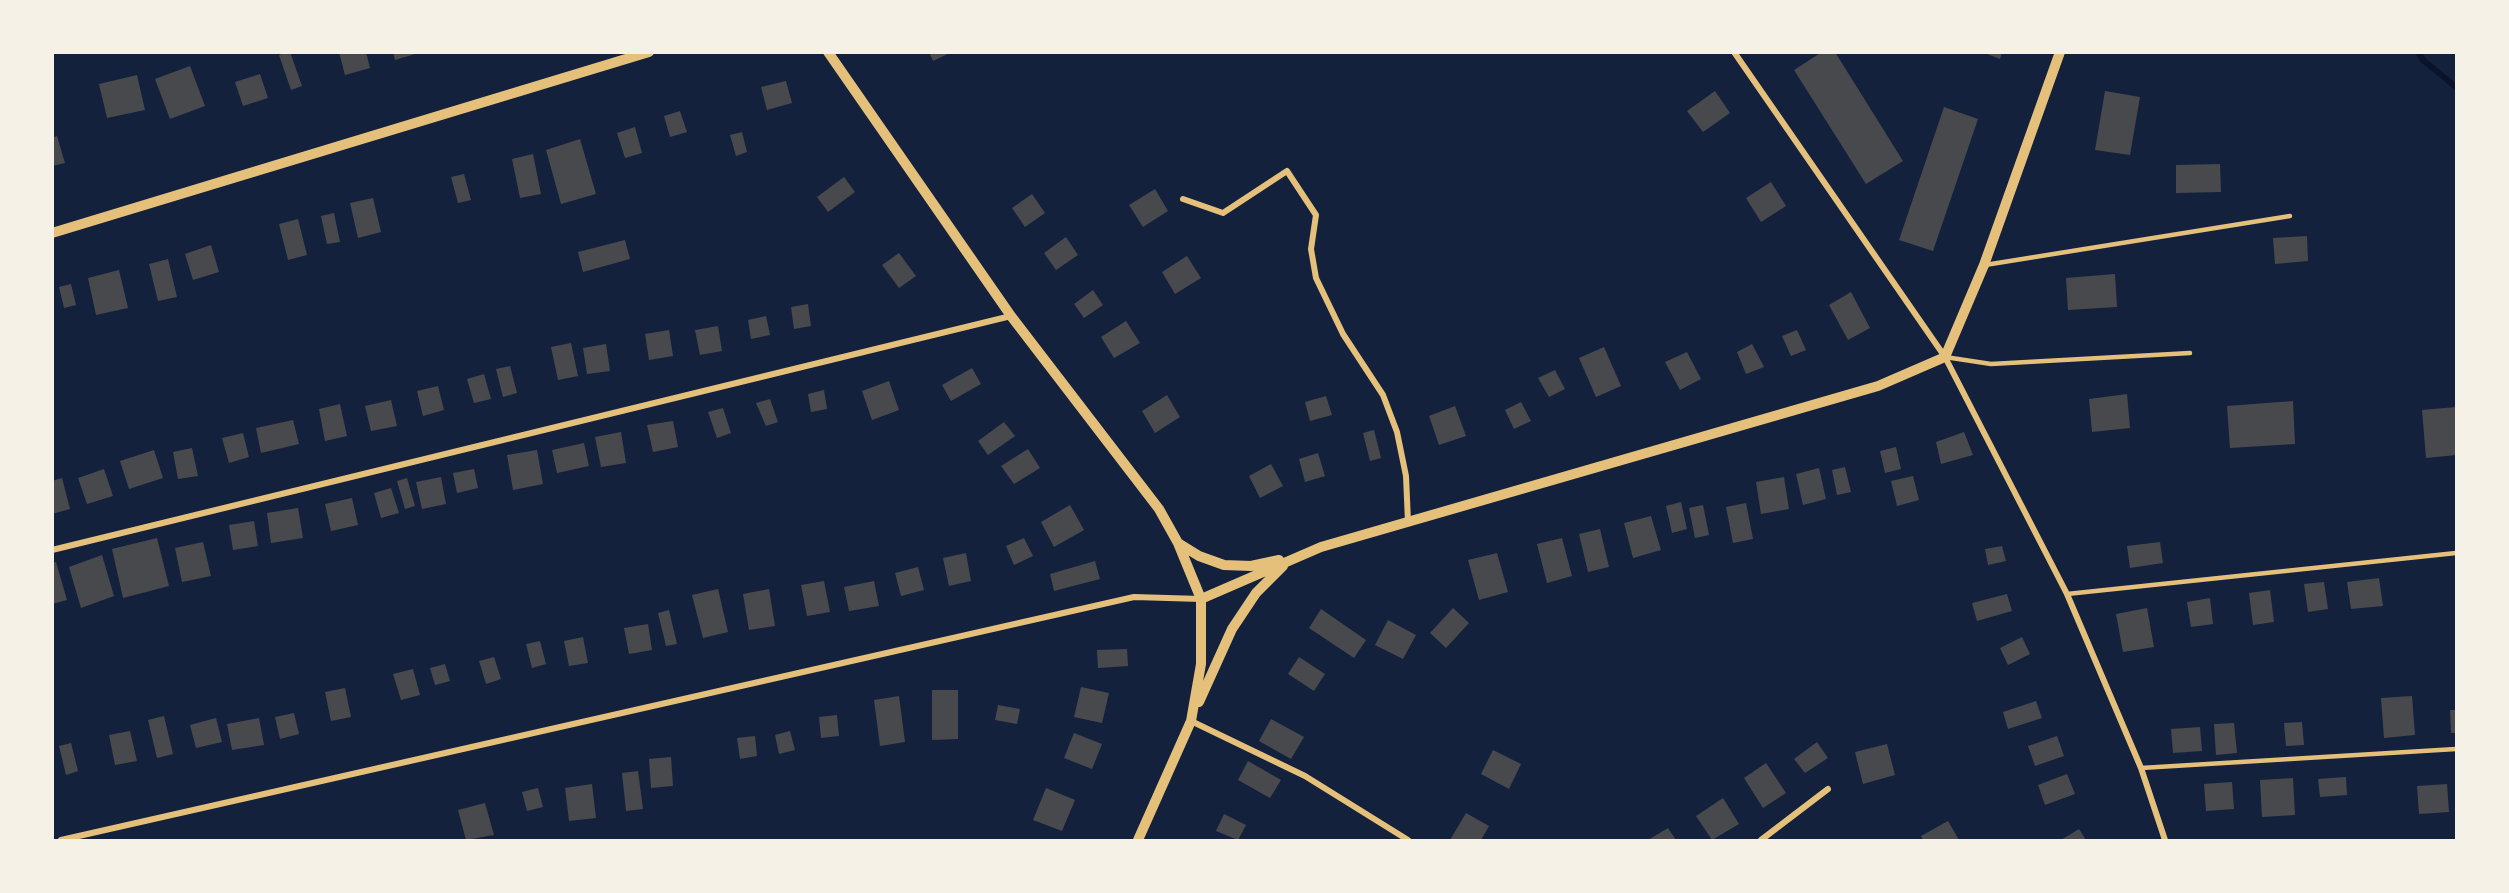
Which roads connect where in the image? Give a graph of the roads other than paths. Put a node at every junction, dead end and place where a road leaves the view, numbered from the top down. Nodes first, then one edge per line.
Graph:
1 (648, 52) edge
2 (828, 52) edge
3 (1734, 52) edge
4 (2060, 52) edge
5 (1183, 199) dead end
6 (2290, 216) dead end
7 (52, 233) edge
8 (1984, 266) junction
9 (1011, 316) junction
10 (2190, 353) dead end
11 (1945, 357) junction
12 (1408, 522) junction
13 (1178, 543) junction
14 (52, 550) edge
15 (2457, 553) edge
16 (1291, 558) junction
17 (2067, 594) junction
18 (1201, 599) junction
19 (1191, 721) junction
20 (2457, 749) edge
21 (2141, 768) junction
22 (1828, 789) dead end
23 (61, 840) edge
24 (1138, 840) edge
25 (1408, 840) edge
26 (1761, 840) edge
27 (2165, 840) edge

1 - 7 street
2 - 9 street
3 - 11 street
4 - 8 street
5 - 12 street
6 - 8 lane
8 - 11 street
9 - 13 street
9 - 14 street
10 - 11 lane
11 - 12 street
11 - 17 street
12 - 16 street
13 - 16 street
13 - 18 street
15 - 17 lane
16 - 18 street
16 - 19 street
17 - 21 street
18 - 19 street
18 - 23 street
19 - 24 street
19 - 25 street
20 - 21 lane
21 - 27 street
22 - 26 street

